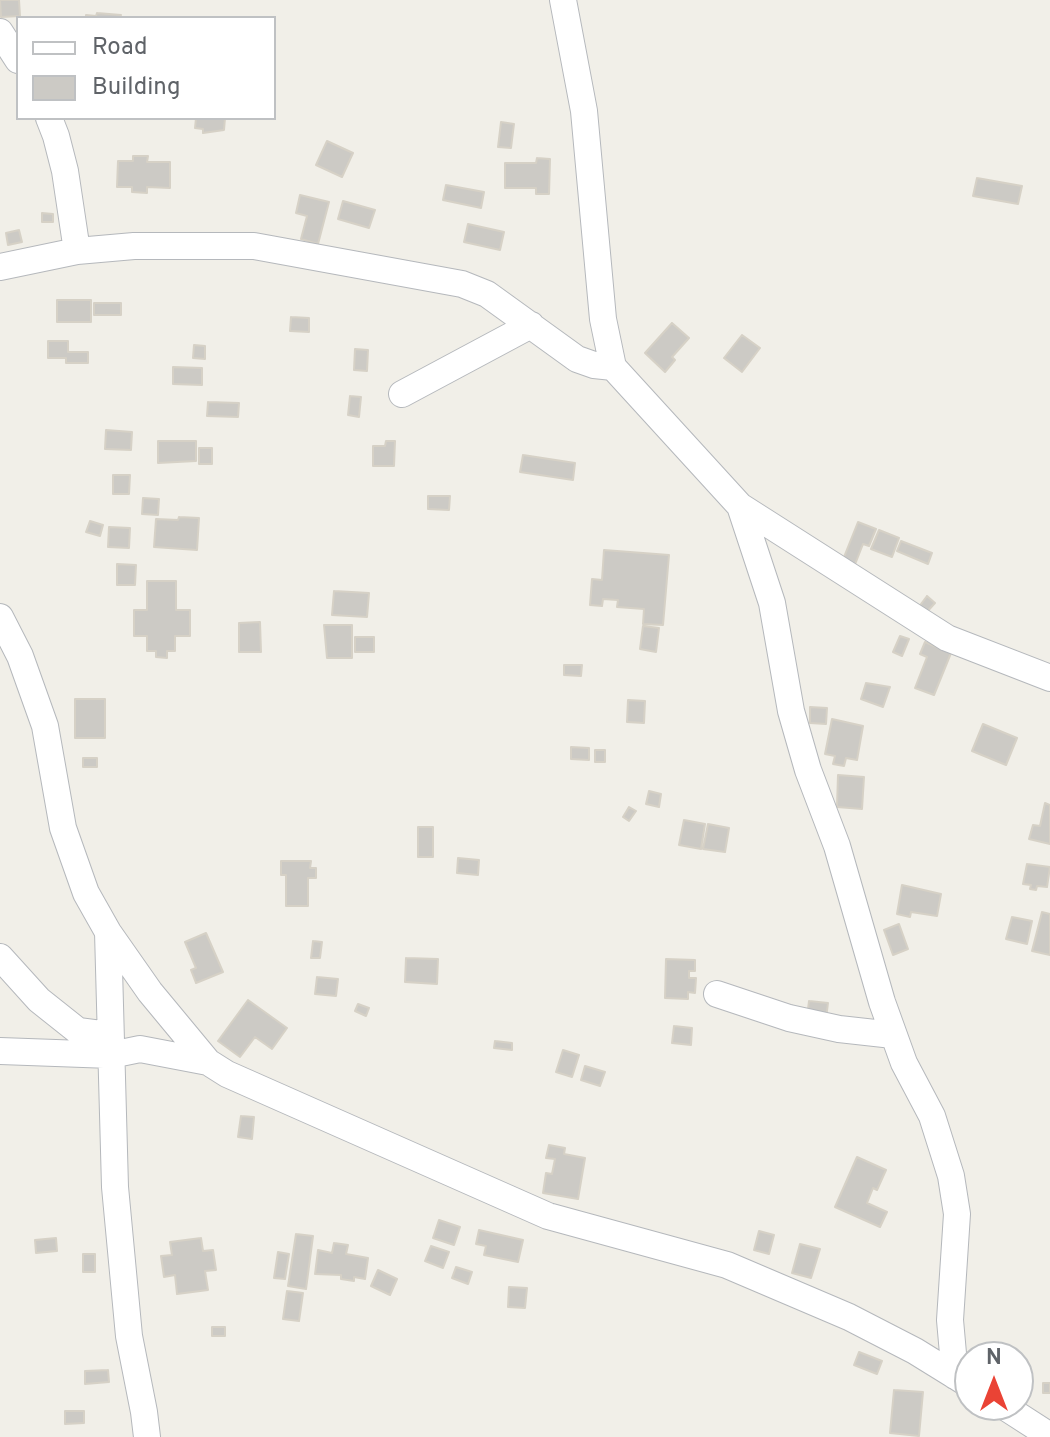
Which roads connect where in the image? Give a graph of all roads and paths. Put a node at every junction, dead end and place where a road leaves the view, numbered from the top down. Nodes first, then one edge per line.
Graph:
1 (563, 0) edge
2 (0, 32) edge
3 (16, 57) edge
4 (50, 120) edge
5 (77, 251) junction
6 (0, 267) edge
7 (531, 325) junction
8 (613, 367) junction
9 (402, 394) dead end
10 (740, 506) junction
11 (0, 617) edge
12 (1050, 678) edge
13 (108, 932) junction
14 (0, 957) edge
15 (717, 994) dead end
16 (893, 1035) junction
17 (110, 1045) junction
18 (0, 1051) edge
19 (208, 1062) junction
20 (954, 1341) edge
21 (954, 1375) edge
22 (1027, 1421) edge
23 (1050, 1436) edge
24 (147, 1437) edge

1 - 8 street
2 - 3 street
4 - 5 street
5 - 6 street
5 - 7 street
7 - 8 street
7 - 9 street
8 - 10 street
10 - 12 street
10 - 16 street
11 - 13 street
13 - 17 street
13 - 19 street
14 - 17 street
15 - 16 street
16 - 20 street
17 - 18 street
17 - 19 street
17 - 24 street
19 - 21 street
22 - 23 street

